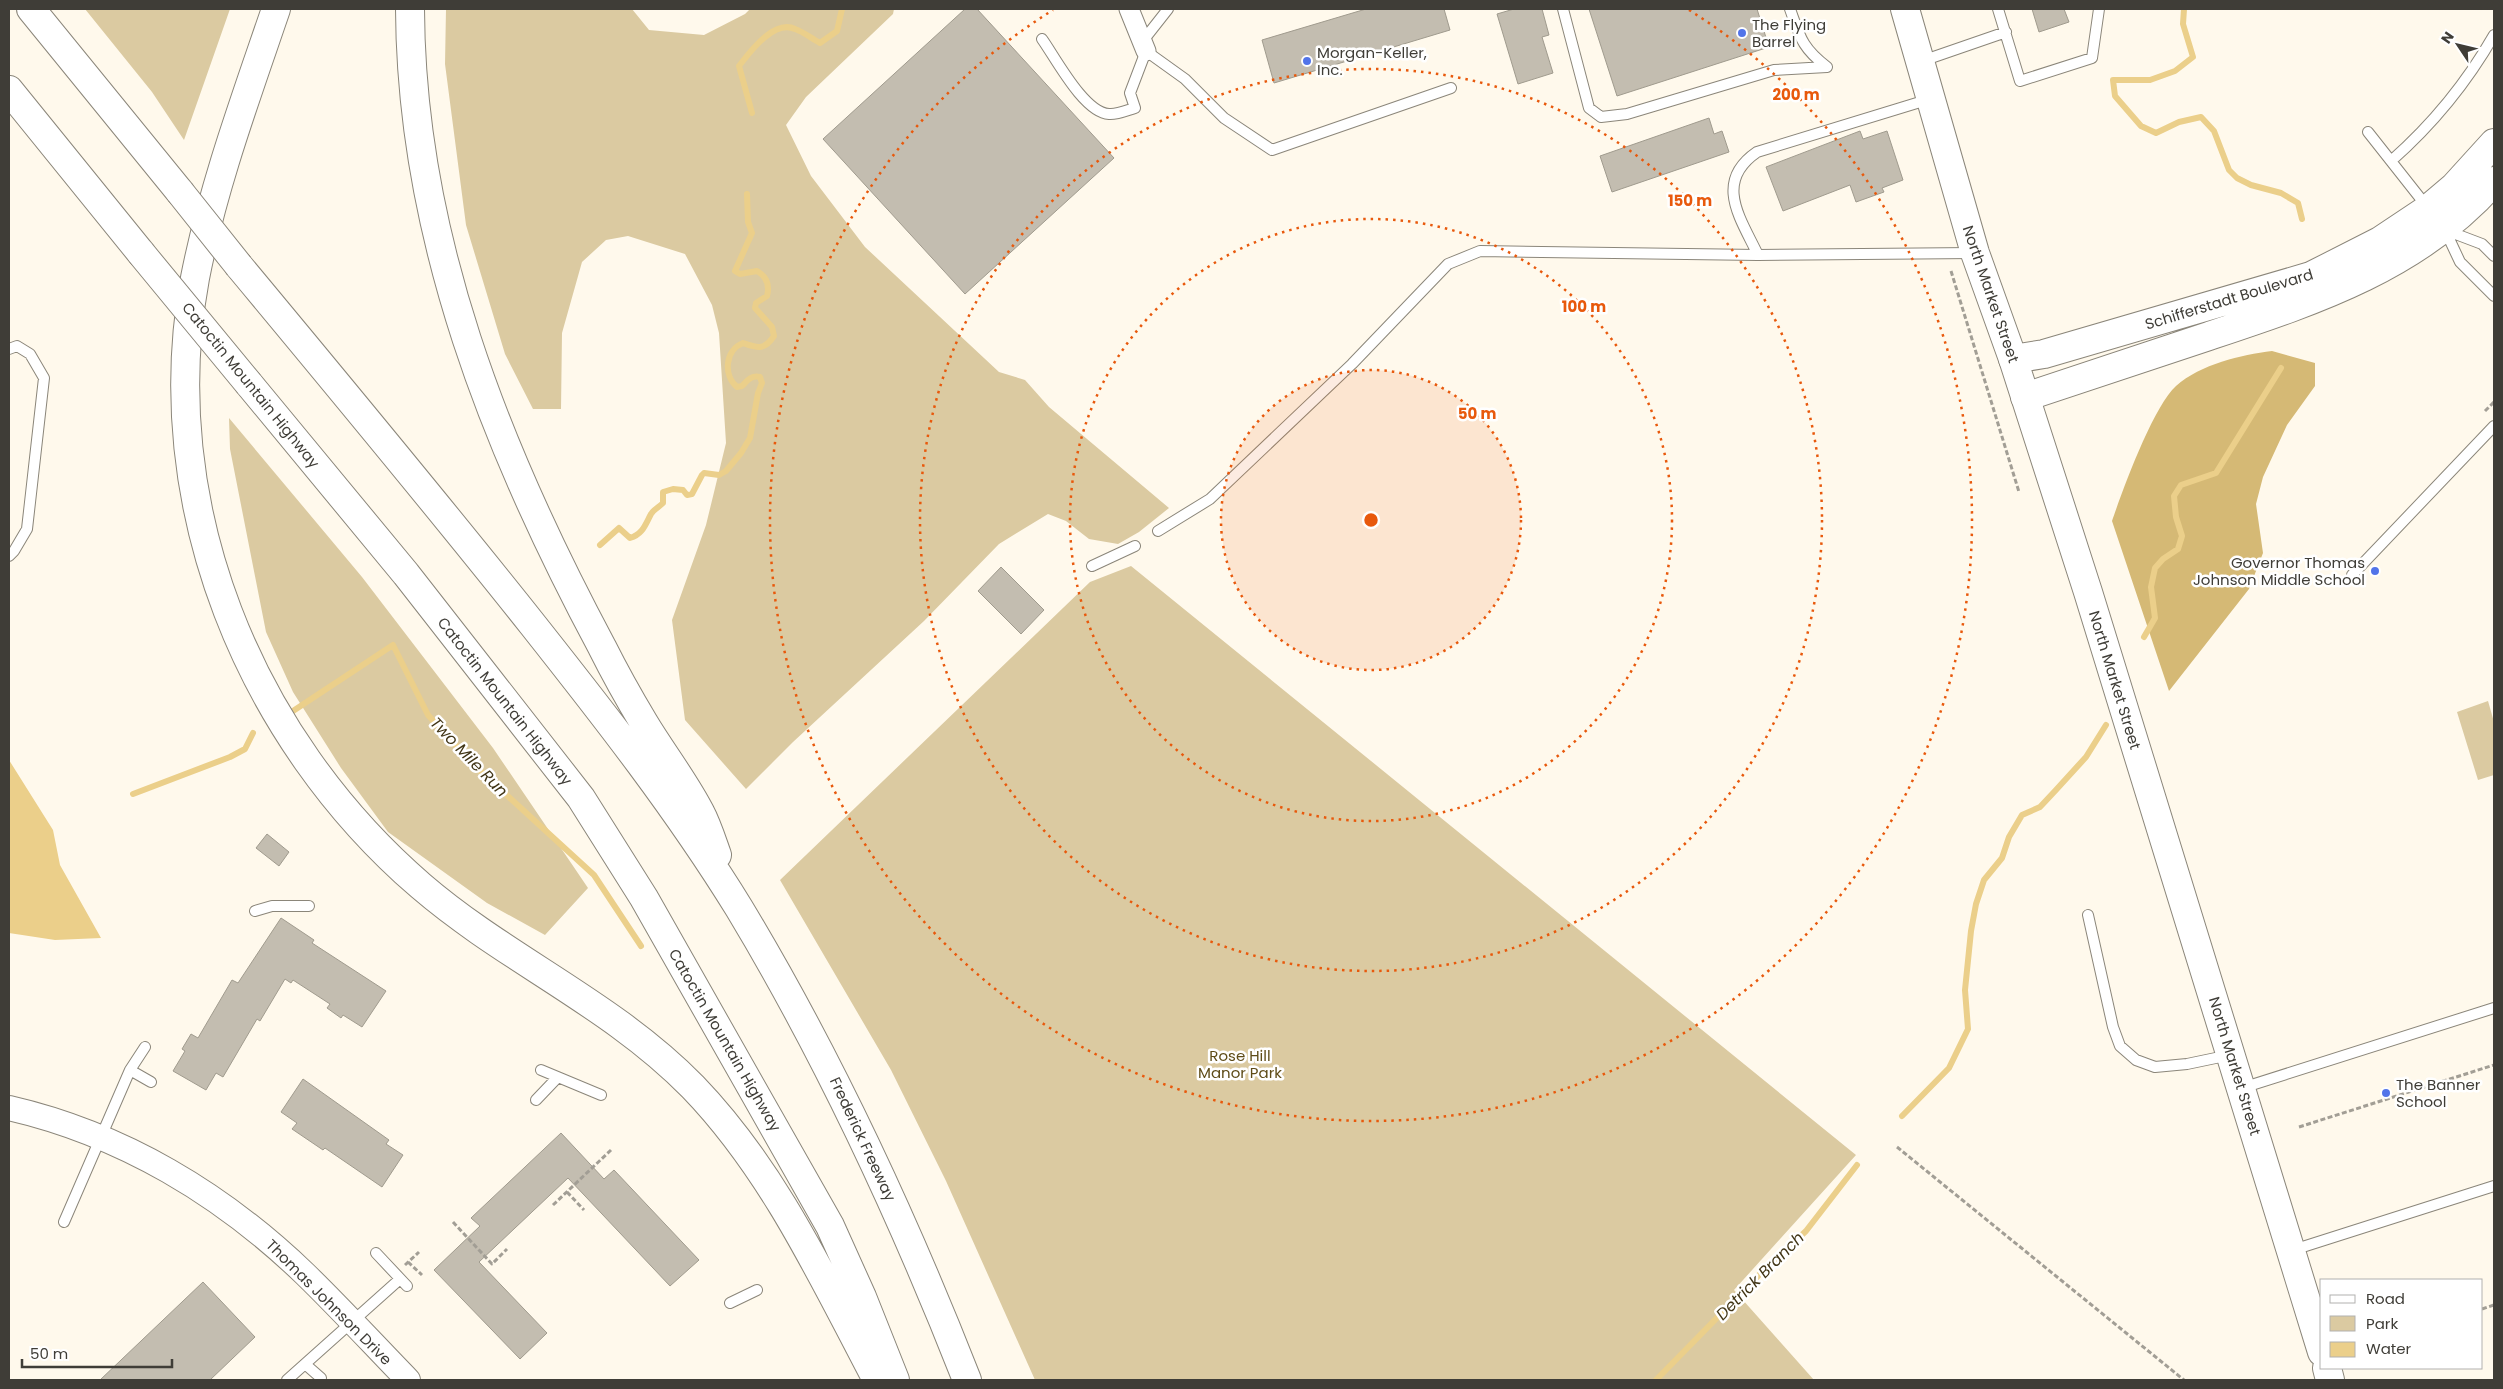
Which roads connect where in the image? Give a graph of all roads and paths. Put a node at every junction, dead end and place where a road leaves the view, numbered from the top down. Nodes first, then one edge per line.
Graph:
1 (31, 9) edge
2 (276, 9) edge
3 (410, 9) edge
4 (1129, 9) edge
5 (1168, 9) edge
6 (1563, 9) edge
7 (1790, 9) edge
8 (1905, 9) edge
9 (1998, 9) edge
10 (2100, 9) edge
11 (2006, 32) junction
12 (2494, 35) edge
13 (1042, 39) dead end
14 (1144, 46) junction
15 (1921, 62) junction
16 (1451, 88) dead end
17 (9, 90) edge
18 (1931, 99) junction
19 (2368, 132) dead end
20 (2494, 143) edge
21 (2391, 161) junction
22 (2494, 181) edge
23 (2436, 219) junction
24 (1975, 253) junction
25 (1758, 256) junction
26 (2494, 256) edge
27 (1951, 271) dead end
28 (2494, 296) edge
29 (9, 348) edge
30 (2013, 359) junction
31 (2026, 397) junction
32 (2494, 402) edge
33 (2485, 411) dead end
34 (2494, 426) edge
35 (2019, 492) dead end
36 (1158, 531) dead end
37 (1136, 546) dead end
38 (9, 556) edge
39 (1092, 566) dead end
40 (2352, 575) dead end
41 (309, 906) dead end
42 (738, 907) junction
43 (255, 911) dead end
44 (2088, 915) dead end
45 (2494, 1008) edge
46 (145, 1047) dead end
47 (2231, 1054) junction
48 (2494, 1065) edge
49 (130, 1070) junction
50 (540, 1070) dead end
51 (557, 1078) junction
52 (151, 1082) dead end
53 (2242, 1088) junction
54 (601, 1095) dead end
55 (536, 1100) dead end
56 (9, 1108) edge
57 (2299, 1127) dead end
58 (101, 1136) junction
59 (1896, 1147) dead end
60 (611, 1150) dead end
61 (2494, 1186) edge
62 (567, 1192) junction
63 (553, 1205) dead end
64 (584, 1210) dead end
65 (64, 1222) dead end
66 (453, 1222) dead end
67 (507, 1249) dead end
68 (2291, 1251) junction
69 (376, 1253) dead end
70 (408, 1262) dead end
71 (422, 1275) dead end
72 (757, 1290) dead end
73 (730, 1303) dead end
74 (351, 1321) junction
75 (2320, 1345) edge
76 (305, 1364) junction
77 (321, 1378) dead end
78 (287, 1380) edge
79 (408, 1380) edge
80 (876, 1380) edge
81 (895, 1380) edge
82 (966, 1380) edge
83 (2184, 1380) edge

1 - 42 main road, bridge
2 - 80 main road
3 - 42 main road
4 - 14 street
5 - 14 lane
6 - 7 lane
8 - 15 main road, North Market Street
9 - 11 lane
10 - 11 lane
11 - 15 lane
12 - 21 lane
13 - 14 lane
14 - 16 lane
15 - 18 main road, North Market Street
17 - 81 main road, Catoctin Mountain Highway, bridge
18 - 24 main road, North Market Street
18 - 25 lane
19 - 21 lane
20 - 23 main road, Schifferstadt Boulevard
21 - 23 lane
22 - 23 main road, Schifferstadt Boulevard
23 - 26 lane
23 - 28 lane
23 - 30 main road, Schifferstadt Boulevard
23 - 31 main road, Schifferstadt Boulevard
24 - 25 lane
24 - 30 main road, North Market Street
25 - 36 lane
27 - 35 path
29 - 38 lane
30 - 31 main road, North Market Street
31 - 47 main road, North Market Street
32 - 33 path
34 - 40 lane
37 - 39 lane
41 - 43 lane
42 - 82 main road, Frederick Freeway
44 - 47 lane
45 - 53 lane
46 - 49 lane
47 - 53 main road, North Market Street
48 - 57 path
49 - 52 lane
49 - 58 lane
50 - 51 lane
51 - 54 lane
51 - 55 lane
53 - 68 main road, North Market Street
56 - 58 street, Thomas Johnson Drive
58 - 65 lane
58 - 74 street, Thomas Johnson Drive
59 - 83 path
60 - 62 path
61 - 68 lane
62 - 63 path
62 - 64 path
66 - 67 path
68 - 75 main road, North Market Street
69 - 74 lane
70 - 71 path
72 - 73 lane
74 - 76 lane
74 - 79 street, Thomas Johnson Drive
76 - 77 lane
76 - 78 lane

